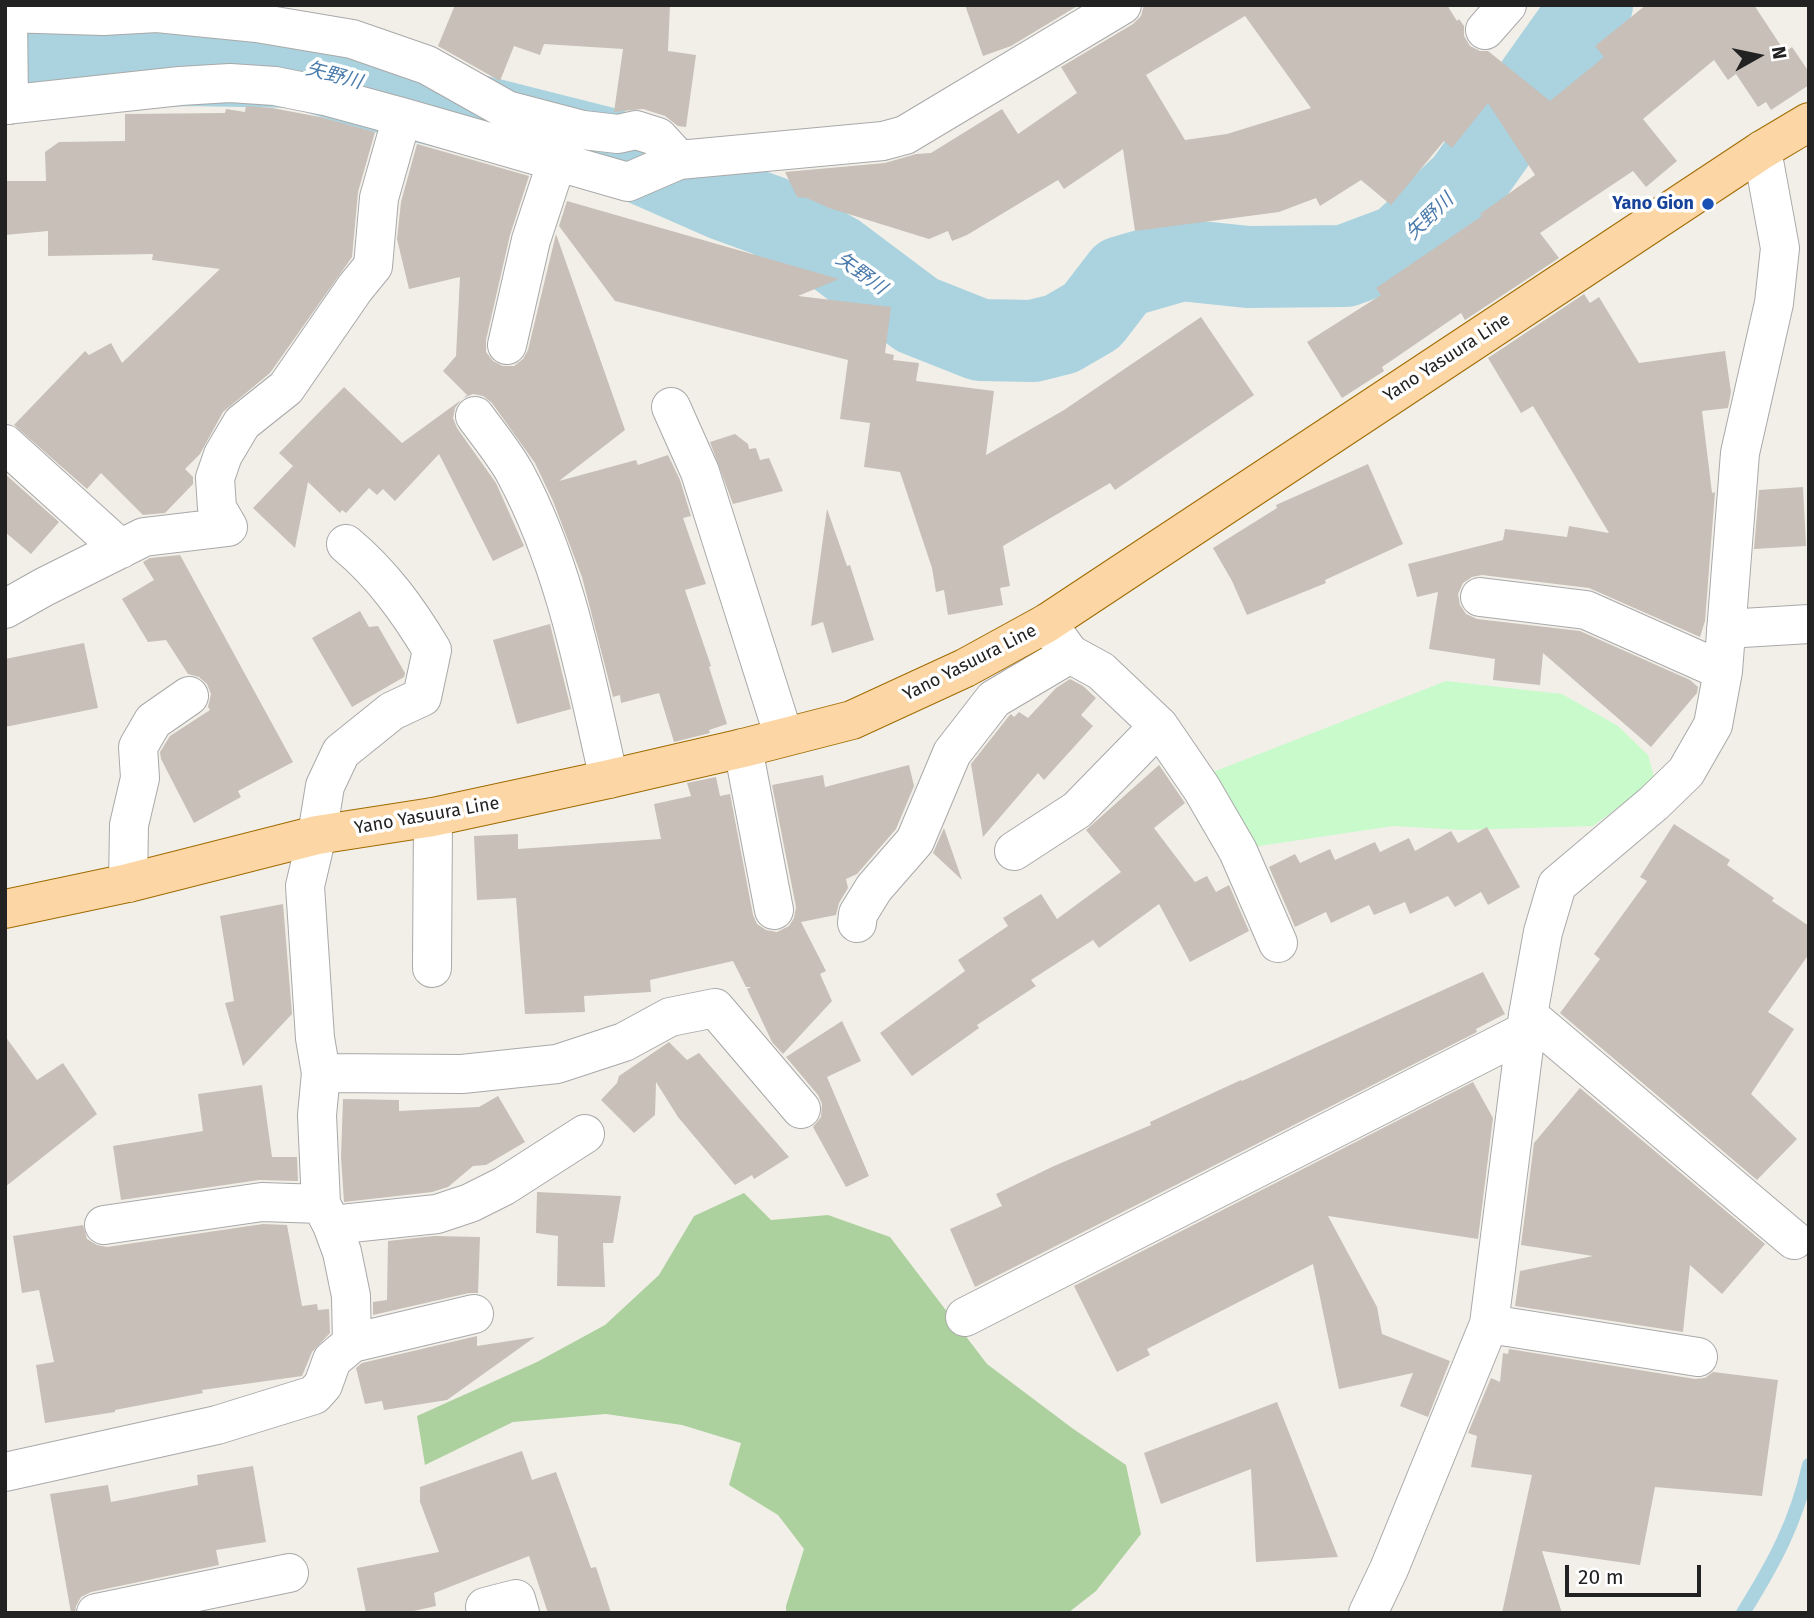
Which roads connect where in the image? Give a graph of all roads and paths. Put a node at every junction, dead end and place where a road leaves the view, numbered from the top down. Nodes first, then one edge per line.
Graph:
1 (1122, 5) edge
2 (7, 26) edge
3 (8, 100) edge
4 (402, 117) junction
5 (1809, 122) edge
6 (1762, 150) junction
7 (678, 160) junction
8 (557, 161) junction
9 (507, 345) dead end
10 (671, 407) dead end
11 (475, 416) dead end
12 (5, 444) edge
13 (346, 544) dead end
14 (121, 549) junction
15 (1480, 597) dead end
16 (5, 609) edge
17 (1047, 623) junction
18 (1809, 624) edge
19 (1726, 629) junction
20 (1070, 654) junction
21 (1723, 670) junction
22 (189, 696) dead end
23 (1159, 726) junction
24 (785, 737) junction
25 (743, 748) junction
26 (609, 779) junction
27 (433, 817) junction
28 (317, 835) junction
29 (1014, 851) dead end
30 (128, 883) junction
31 (5, 909) edge
32 (774, 910) dead end
33 (857, 923) dead end
34 (1278, 943) dead end
35 (432, 968) dead end
36 (1527, 1023) junction
37 (321, 1073) junction
38 (801, 1109) dead end
39 (585, 1134) dead end
40 (326, 1214) junction
41 (104, 1225) dead end
42 (1794, 1240) dead end
43 (474, 1314) dead end
44 (965, 1317) dead end
45 (1489, 1324) junction
46 (352, 1343) junction
47 (1698, 1357) dead end
48 (5, 1472) edge
49 (289, 1573) dead end
50 (96, 1613) edge
51 (1368, 1613) edge

1 - 7 street
2 - 3 street
2 - 7 street
3 - 4 street
4 - 8 street
4 - 14 street
5 - 6 main road, Yano Yasuura Line
6 - 17 main road, Yano Yasuura Line
6 - 19 street
7 - 8 street
8 - 9 street
10 - 24 street
11 - 26 street
12 - 14 street
13 - 28 street
14 - 16 street
15 - 21 street
17 - 20 street
17 - 24 main road, Yano Yasuura Line
18 - 19 street
19 - 21 street
20 - 23 street
20 - 33 street
21 - 36 street
22 - 30 street
23 - 29 street
23 - 34 street
24 - 25 main road, Yano Yasuura Line
25 - 26 main road, Yano Yasuura Line
25 - 32 street
26 - 27 main road, Yano Yasuura Line
27 - 28 main road, Yano Yasuura Line
27 - 35 street
28 - 30 main road, Yano Yasuura Line
28 - 37 street
30 - 31 main road, Yano Yasuura Line
36 - 42 street
36 - 44 street
36 - 45 street
37 - 38 street
37 - 40 street
39 - 40 street
40 - 41 street
40 - 46 street
43 - 46 street
45 - 47 street
45 - 51 street
46 - 48 street
49 - 50 street

